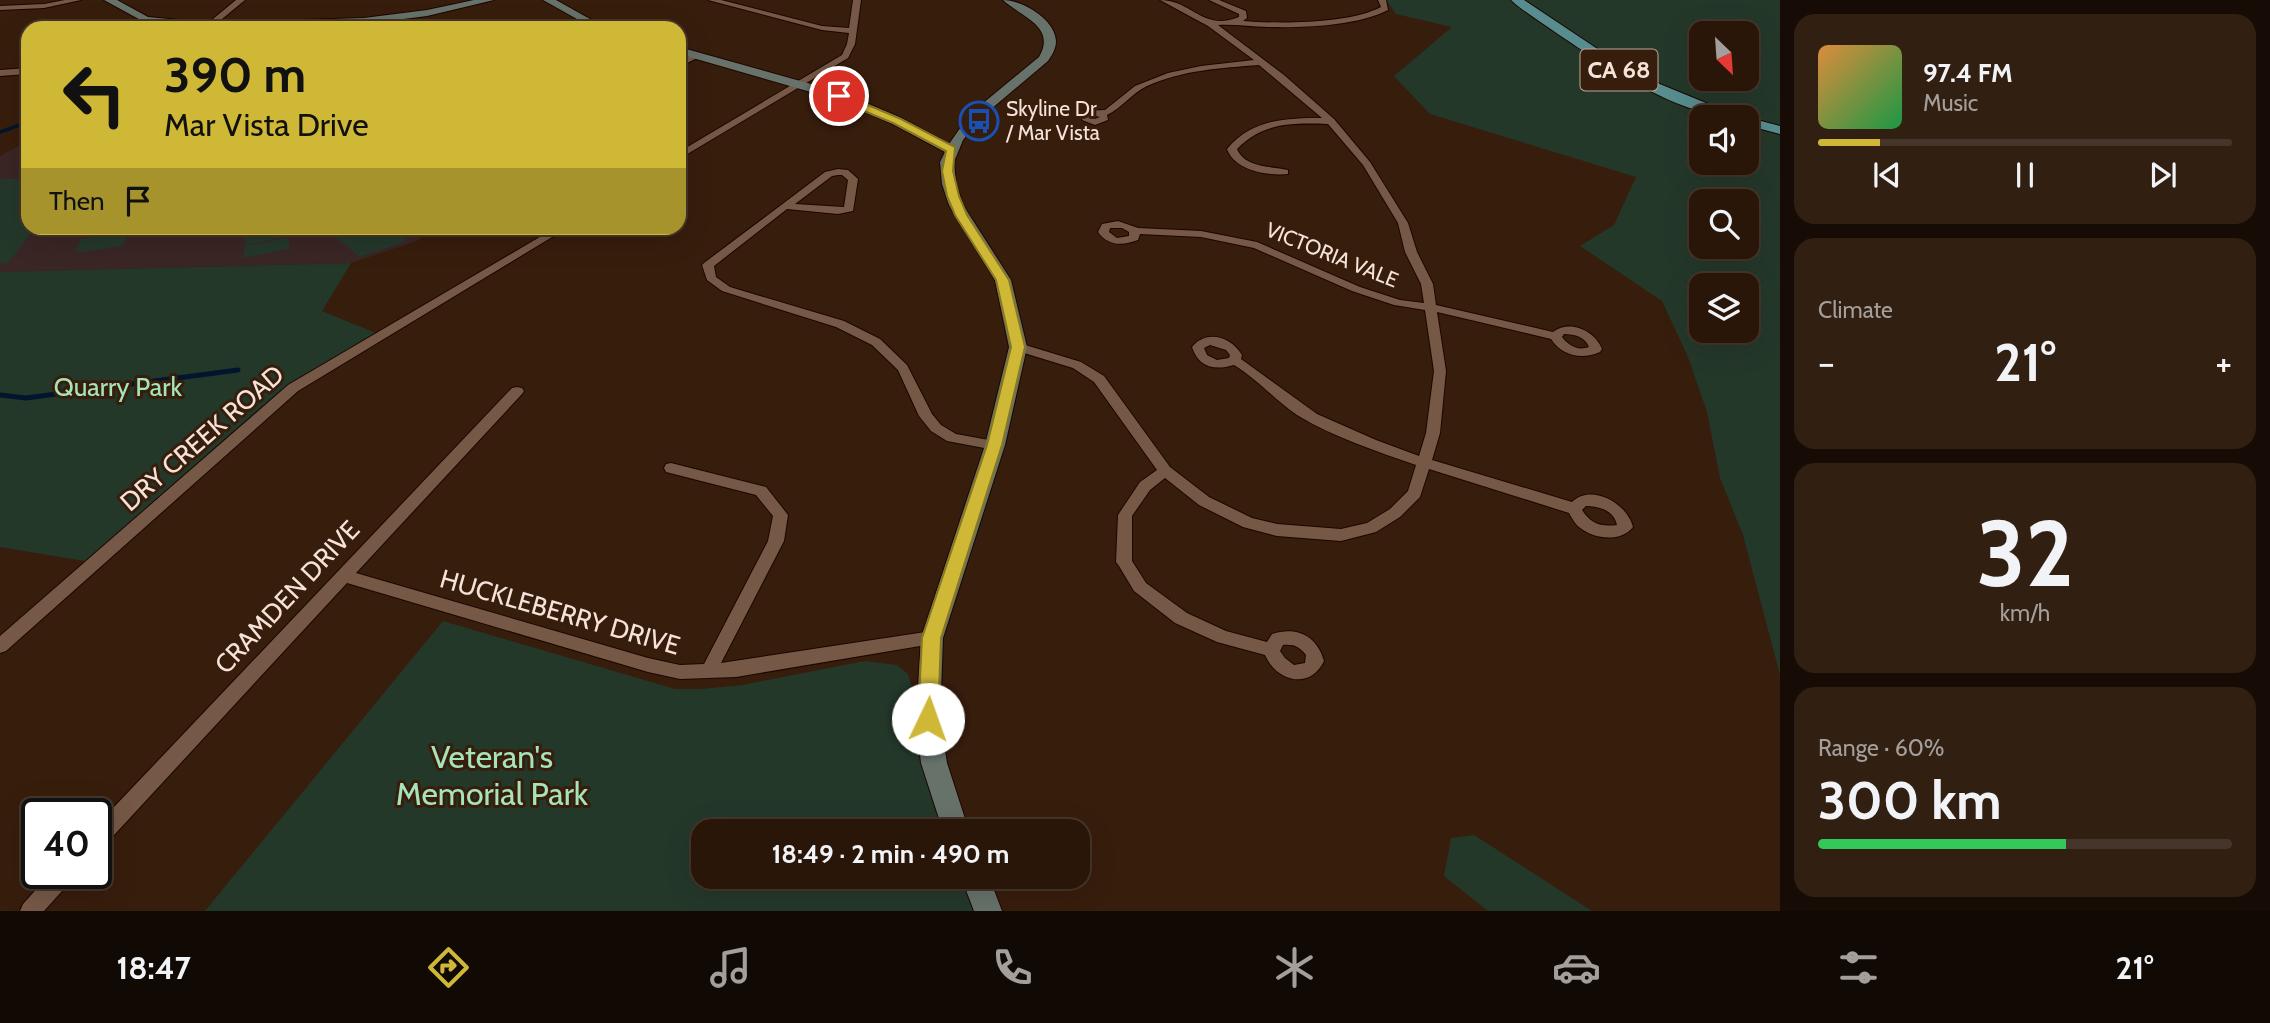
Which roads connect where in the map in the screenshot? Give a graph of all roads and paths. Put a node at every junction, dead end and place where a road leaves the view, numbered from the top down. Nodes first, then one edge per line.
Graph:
1 (77, 0) edge
2 (109, 0) edge
3 (242, 0) edge
4 (489, 0) edge
5 (548, 0) edge
6 (712, 0) edge
7 (1008, 0) edge
8 (1164, 0) edge
9 (1213, 0) edge
10 (1382, 0) edge
11 (1517, 0) edge
12 (856, 1) edge
13 (0, 8) edge
14 (1243, 13) junction
15 (155, 21) edge
16 (216, 21) edge
17 (364, 21) edge
18 (588, 21) edge
19 (1236, 21) junction
20 (1211, 24) junction
21 (1279, 24) junction
22 (852, 31) junction
23 (686, 52) edge
24 (697, 55) junction
25 (686, 61) edge
26 (1262, 62) junction
27 (21, 72) edge
28 (0, 73) edge
29 (798, 84) junction
30 (1697, 105) edge
31 (1102, 114) dead end
32 (1331, 121) junction
33 (1759, 124) edge
34 (966, 127) junction
35 (1780, 130) edge
36 (915, 131) junction
37 (686, 152) edge
38 (949, 156) junction
39 (1285, 172) dead end
40 (785, 206) junction
41 (1135, 231) dead end
42 (550, 235) edge
43 (1432, 307) junction
44 (1555, 337) dead end
45 (1018, 347) junction
46 (1234, 360) dead end
47 (517, 391) dead end
48 (995, 445) junction
49 (1424, 464) junction
50 (671, 468) dead end
51 (1165, 471) junction
52 (1574, 509) dead end
53 (343, 576) junction
54 (932, 638) junction
55 (0, 646) edge
56 (1271, 650) dead end
57 (708, 672) junction
58 (952, 819) edge
59 (112, 823) edge
60 (50, 889) edge
61 (980, 889) edge
62 (30, 911) edge
63 (988, 911) edge

1 - 13 street
2 - 15 street
3 - 16 street
4 - 17 street
5 - 18 street
6 - 22 street
7 - 34 street
8 - 20 street
9 - 14 street
10 - 21 street
11 - 30 main road, CA 68
12 - 22 street
14 - 19 street
14 - 21 street
19 - 20 street
19 - 21 street
20 - 26 street
22 - 29 street
23 - 24 street
24 - 25 street
24 - 29 street
26 - 31 street
26 - 32 street
27 - 28 street
29 - 36 street
29 - 37 street
32 - 39 street
32 - 43 street
33 - 35 main road
34 - 36 street
34 - 38 street
36 - 38 street
38 - 45 street
40 - 40 street
40 - 48 street
41 - 43 street, VICTORIA VALE
42 - 55 street, DRY CREEK ROAD
43 - 44 street, VICTORIA VALE
43 - 49 street
45 - 48 street
45 - 51 street
46 - 49 street
47 - 53 street, CRAMDEN DRIVE
48 - 54 street
49 - 51 street
49 - 52 street
50 - 57 street
51 - 56 street
53 - 57 street, HUCKLEBERRY DRIVE
53 - 59 street, CRAMDEN DRIVE
54 - 57 street, HUCKLEBERRY DRIVE
54 - 58 street
60 - 62 street
61 - 63 street

